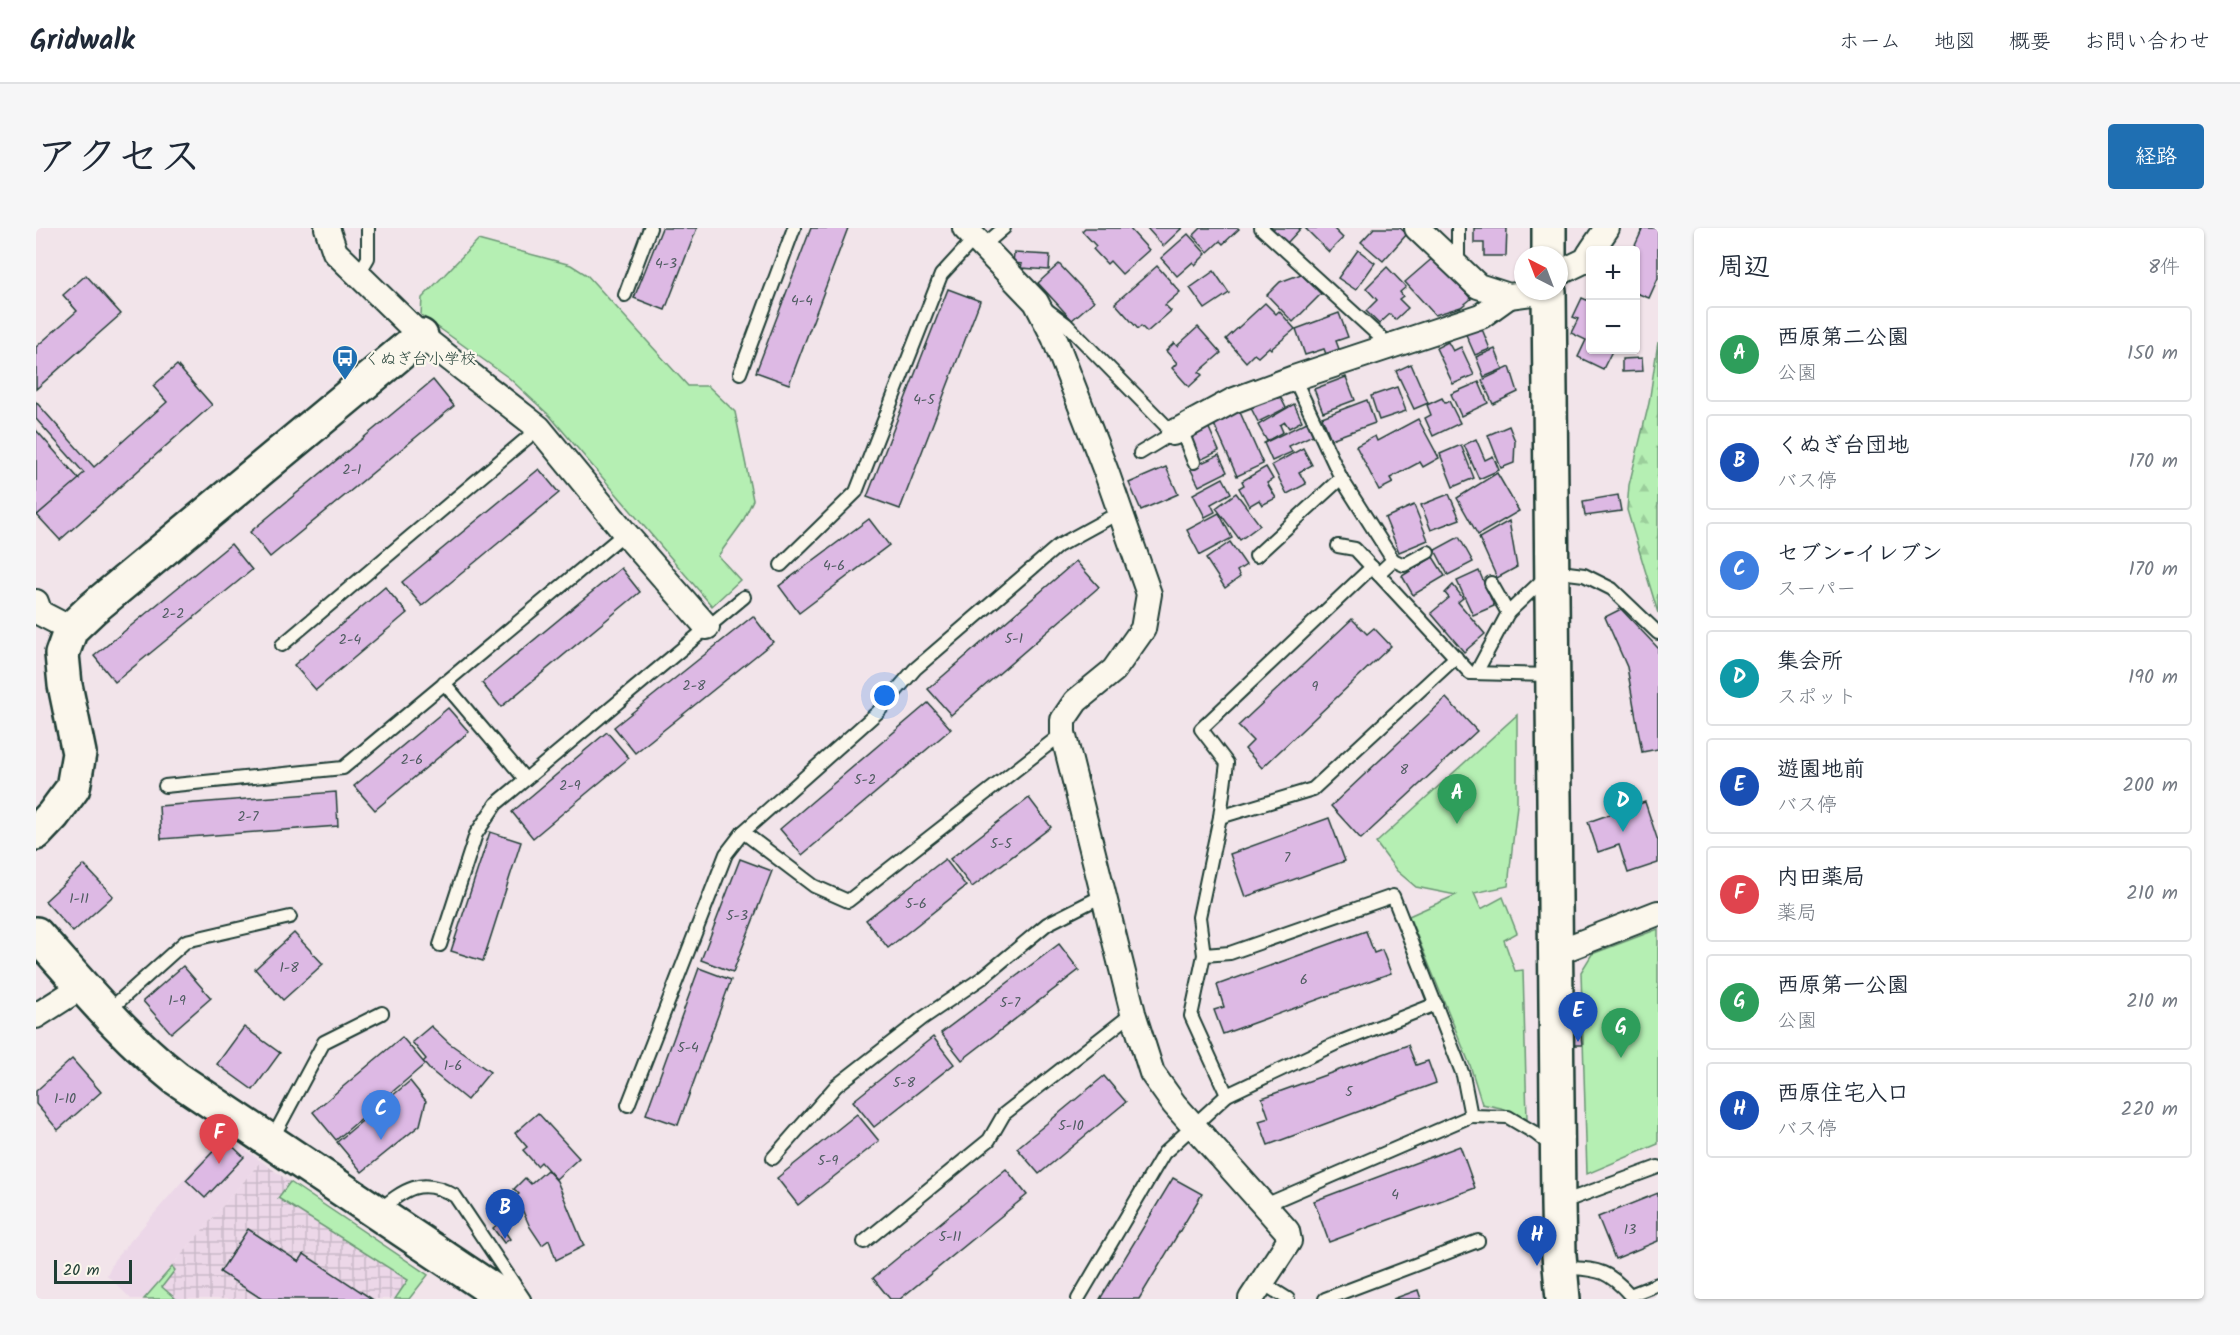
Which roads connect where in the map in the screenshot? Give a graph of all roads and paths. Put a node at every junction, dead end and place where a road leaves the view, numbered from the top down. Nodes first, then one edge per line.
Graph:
1 (327, 228) edge
2 (368, 228) edge
3 (650, 228) edge
4 (794, 228) edge
5 (1004, 228) edge
6 (1261, 228) edge
7 (1417, 228) edge
8 (1458, 228) edge
9 (1549, 228) edge
10 (1607, 228) edge
11 (975, 237) edge
12 (1549, 246) edge
13 (1595, 246) edge
14 (1586, 260) edge
15 (1458, 268) junction
16 (1568, 269) edge
17 (358, 275) junction
18 (625, 295) dead end
19 (1514, 295) edge
20 (1509, 296) junction
21 (1549, 300) edge
22 (1036, 302) junction
23 (421, 336) junction
24 (1390, 346) junction
25 (740, 373) dead end
26 (1294, 378) junction
27 (539, 428) junction
28 (1177, 431) junction
29 (1140, 453) dead end
30 (1194, 462) dead end
31 (1341, 478) junction
32 (1120, 512) junction
33 (625, 533) junction
34 (1338, 546) dead end
35 (1428, 552) dead end
36 (1256, 556) dead end
37 (1393, 560) junction
38 (781, 565) dead end
39 (1375, 570) junction
40 (1552, 571) junction
41 (1491, 583) dead end
42 (744, 597) dead end
43 (36, 602) edge
44 (1508, 613) junction
45 (708, 627) junction
46 (71, 629) junction
47 (1658, 633) edge
48 (282, 645) dead end
49 (1456, 657) junction
50 (1476, 673) junction
51 (1553, 675) junction
52 (444, 683) junction
53 (1063, 734) junction
54 (525, 779) junction
55 (165, 786) dead end
56 (1220, 817) junction
57 (743, 832) junction
58 (36, 833) edge
59 (1104, 895) junction
60 (1658, 913) edge
61 (290, 917) dead end
62 (36, 934) edge
63 (440, 945) dead end
64 (1555, 953) junction
65 (1204, 955) junction
66 (83, 986) junction
67 (1436, 1004) junction
68 (106, 1013) junction
69 (382, 1013) dead end
70 (1133, 1013) junction
71 (36, 1016) edge
72 (1227, 1095) junction
73 (627, 1105) dead end
74 (1471, 1116) junction
75 (1192, 1125) junction
76 (271, 1142) junction
77 (1557, 1150) junction
78 (773, 1158) dead end
79 (1658, 1167) edge
80 (1558, 1203) junction
81 (1265, 1205) junction
82 (376, 1212) junction
83 (864, 1242) dead end
84 (1478, 1242) dead end
85 (1560, 1267) junction
86 (1658, 1284) edge
87 (1256, 1290) edge
88 (506, 1299) edge
89 (524, 1299) edge
90 (1078, 1299) edge
91 (1288, 1299) edge
92 (1325, 1299) edge
93 (1563, 1299) edge

1 - 17 street
2 - 17 lane
3 - 18 lane
4 - 25 lane
5 - 11 lane
6 - 24 lane
7 - 15 street
8 - 15 lane
9 - 12 street
10 - 13 street
11 - 22 street
11 - 38 lane
14 - 16 street
15 - 20 street
17 - 23 street
19 - 20 street
20 - 24 street
21 - 40 street
22 - 28 lane
22 - 32 street
23 - 27 street
23 - 46 street
24 - 26 street
26 - 28 street
26 - 31 lane
27 - 33 street
27 - 48 lane
28 - 29 lane
28 - 30 lane
31 - 36 lane
31 - 37 lane
32 - 53 street
32 - 57 lane
33 - 45 street
33 - 52 lane
34 - 39 lane
35 - 37 lane
37 - 39 lane
39 - 49 lane
39 - 56 lane
40 - 44 lane
40 - 47 lane
40 - 51 street
41 - 44 lane
42 - 45 lane
43 - 46 street
44 - 50 lane
45 - 54 lane
46 - 58 street
49 - 50 lane
49 - 56 lane
50 - 51 lane
51 - 64 street
52 - 54 lane
52 - 55 lane
53 - 57 lane
53 - 59 street
54 - 63 lane
56 - 65 lane
57 - 73 lane
59 - 70 street
59 - 78 lane
60 - 64 street
61 - 68 lane
62 - 66 street
64 - 77 street
65 - 67 lane
65 - 72 lane
66 - 68 street
66 - 71 street
67 - 72 lane
67 - 74 lane
68 - 76 street
69 - 76 lane
70 - 75 street
70 - 83 lane
72 - 75 lane
74 - 77 lane
74 - 81 lane
75 - 81 street
75 - 90 lane
76 - 82 street
77 - 80 street
79 - 80 lane
80 - 85 street
81 - 87 street
82 - 88 street
82 - 89 lane
84 - 92 lane
85 - 86 lane
85 - 93 street
87 - 91 lane

